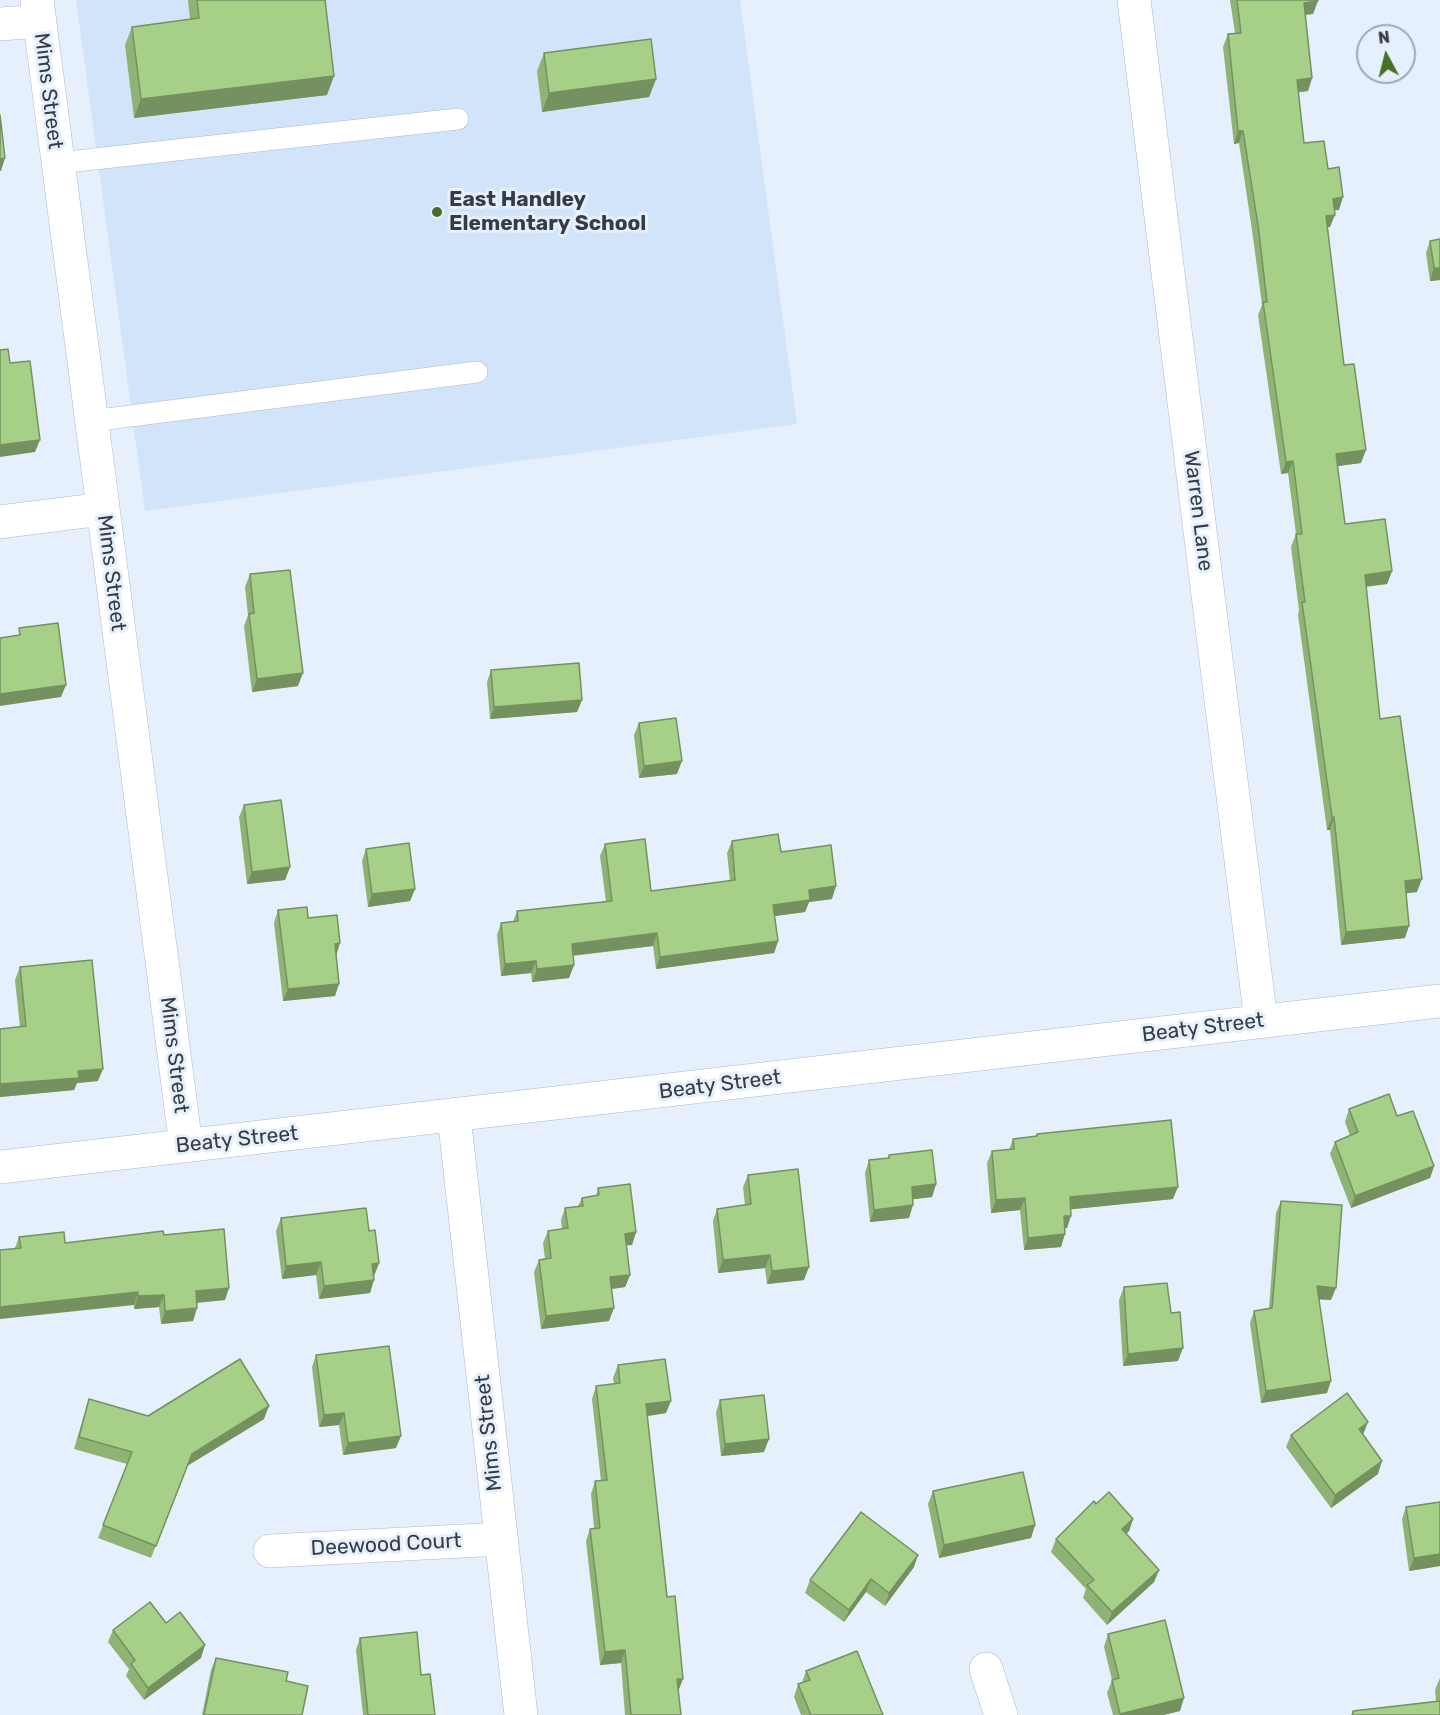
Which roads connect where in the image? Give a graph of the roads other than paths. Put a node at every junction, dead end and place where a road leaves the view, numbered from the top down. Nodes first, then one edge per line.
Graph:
1 (1134, 0) edge
2 (38, 11) edge
3 (0, 24) edge
4 (458, 119) dead end
5 (58, 163) junction
6 (477, 372) dead end
7 (92, 421) junction
8 (103, 509) junction
9 (0, 522) edge
10 (1440, 1001) edge
11 (1261, 1021) junction
12 (454, 1116) junction
13 (186, 1146) junction
14 (0, 1167) edge
15 (501, 1539) junction
16 (270, 1551) dead end
17 (986, 1669) dead end
18 (521, 1715) edge
19 (1001, 1715) edge

1 - 11 street, Warren Lane
2 - 3 street
2 - 5 street, Mims Street
4 - 5 lane
5 - 7 street, Mims Street
6 - 7 lane
7 - 8 street, Mims Street
8 - 9 street
8 - 13 street, Mims Street
10 - 11 street, Beaty Street
11 - 12 street, Beaty Street
12 - 13 street, Beaty Street
12 - 15 street, Mims Street
13 - 14 street, Beaty Street
15 - 16 street, Deewood Court
15 - 18 street, Mims Street
17 - 19 street

